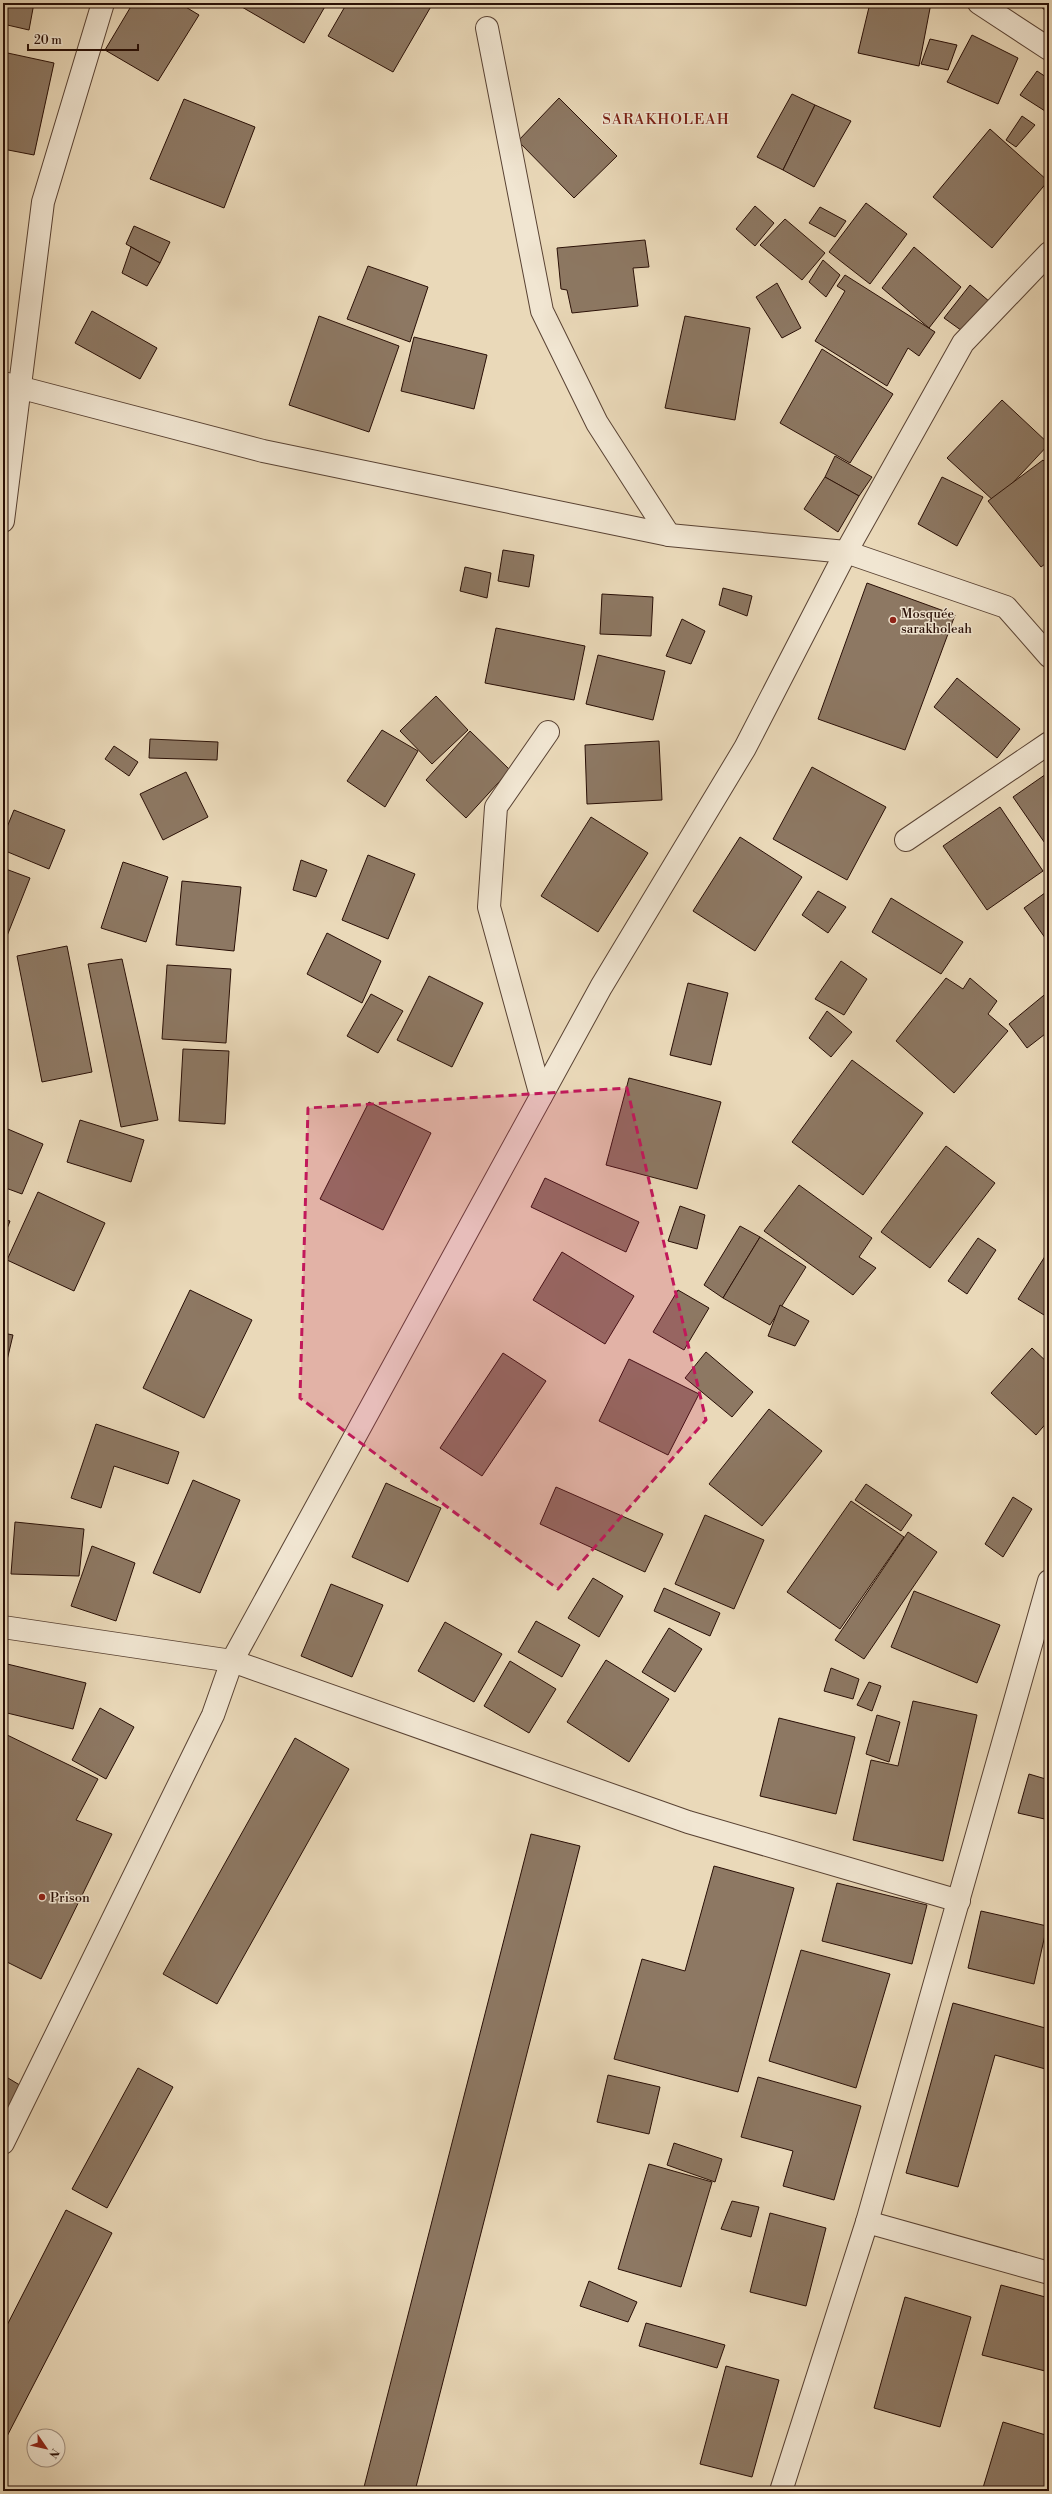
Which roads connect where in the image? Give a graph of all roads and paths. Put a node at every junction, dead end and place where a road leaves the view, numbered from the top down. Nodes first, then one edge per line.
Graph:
1 (103, 3) edge
2 (979, 3) edge
3 (487, 28) dead end
4 (1049, 49) edge
5 (1049, 253) edge
6 (12, 385) edge
7 (3, 521) edge
8 (669, 535) junction
9 (846, 552) junction
10 (1049, 656) edge
11 (548, 732) dead end
12 (1049, 743) edge
13 (906, 840) dead end
14 (541, 1096) junction
15 (1049, 1581) edge
16 (3, 1627) edge
17 (232, 1661) junction
18 (959, 1901) junction
19 (3, 2143) edge
20 (867, 2222) junction
21 (1049, 2273) edge
22 (781, 2491) edge

1 - 6 street
2 - 4 street
3 - 8 street
5 - 9 street
6 - 7 street
6 - 8 street
8 - 9 street
9 - 10 street
9 - 14 street
11 - 14 street
12 - 13 street
14 - 17 street
15 - 18 street
16 - 17 street
17 - 18 street
17 - 19 street
18 - 20 street
20 - 21 street
20 - 22 street

